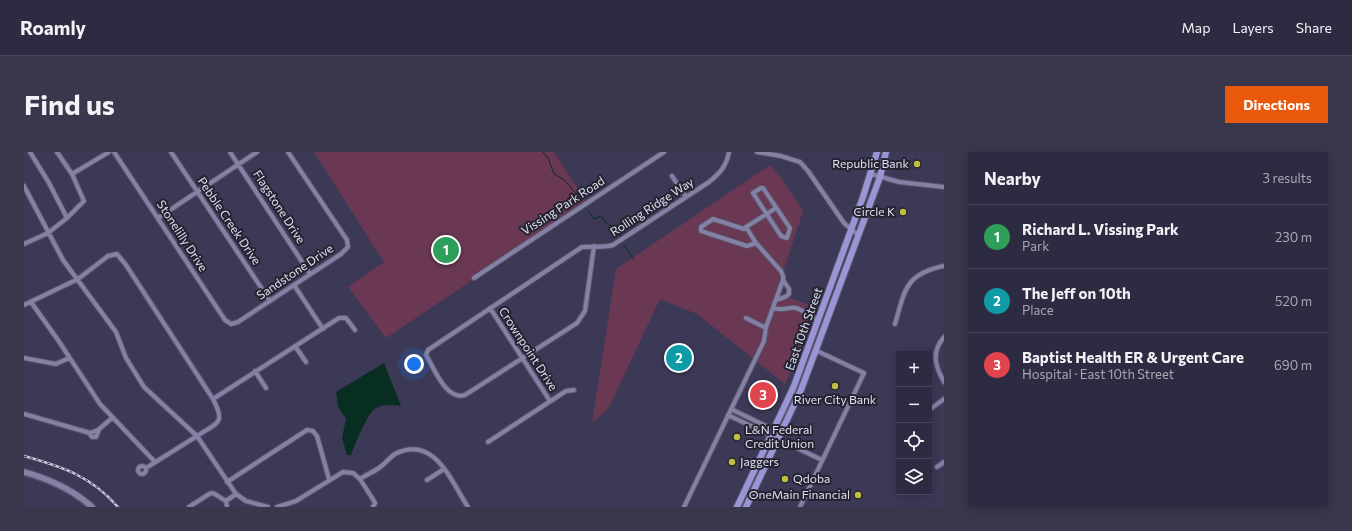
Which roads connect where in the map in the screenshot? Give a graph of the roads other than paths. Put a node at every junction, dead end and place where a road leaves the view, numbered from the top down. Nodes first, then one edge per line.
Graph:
1 (30, 152) edge
2 (57, 152) edge
3 (109, 152) edge
4 (114, 152) edge
5 (171, 152) edge
6 (230, 152) edge
7 (257, 152) edge
8 (288, 152) edge
9 (664, 152) edge
10 (729, 152) edge
11 (757, 152) edge
12 (877, 152) edge
13 (886, 152) edge
14 (238, 165) junction
15 (72, 174) junction
16 (871, 174) junction
17 (672, 176) dead end
18 (880, 177) junction
19 (24, 186) edge
20 (944, 187) edge
21 (197, 192) junction
22 (686, 197) junction
23 (776, 208) junction
24 (767, 214) junction
25 (67, 218) junction
26 (158, 218) junction
27 (746, 227) junction
28 (850, 230) junction
29 (48, 234) junction
30 (858, 235) junction
31 (756, 243) junction
32 (24, 244) edge
33 (594, 246) junction
34 (944, 266) edge
35 (837, 271) junction
36 (310, 274) junction
37 (845, 274) junction
38 (474, 278) dead end
39 (78, 279) junction
40 (783, 280) junction
41 (294, 285) junction
42 (776, 300) junction
43 (270, 301) junction
44 (31, 302) junction
45 (24, 305) edge
46 (490, 308) junction
47 (773, 308) junction
48 (746, 318) dead end
49 (819, 320) junction
50 (238, 322) joint
51 (895, 324) dead end
52 (766, 328) junction
53 (323, 329) junction
54 (355, 330) dead end
55 (944, 337) edge
56 (295, 346) junction
57 (817, 351) junction
58 (24, 358) edge
59 (69, 358) junction
60 (522, 358) junction
61 (306, 362) dead end
62 (256, 371) junction
63 (944, 382) edge
64 (266, 388) dead end
65 (574, 390) dead end
66 (213, 399) junction
67 (944, 399) edge
68 (550, 401) junction
69 (932, 408) edge
70 (731, 409) junction
71 (24, 414) edge
72 (728, 415) junction
73 (112, 418) junction
74 (197, 436) junction
75 (771, 436) junction
76 (778, 440) junction
77 (488, 442) dead end
78 (822, 460) junction
79 (155, 462) junction
80 (944, 462) edge
81 (938, 467) dead end
82 (146, 468) dead end
83 (444, 469) junction
84 (24, 472) edge
85 (330, 479) junction
86 (360, 479) junction
87 (427, 480) dead end
88 (227, 482) junction
89 (236, 494) junction
90 (226, 501) junction
91 (92, 507) edge
92 (190, 507) edge
93 (227, 507) edge
94 (268, 507) edge
95 (278, 507) edge
96 (373, 507) edge
97 (468, 507) edge
98 (684, 507) edge
99 (737, 507) edge
100 (746, 507) edge
101 (800, 507) edge

1 - 25 street
2 - 15 street
3 - 15 street
4 - 26 street, Stonelilly Drive
5 - 21 street, Pebble Creek Drive
6 - 14 street, Flagstone Drive
7 - 14 street
8 - 36 street, Sandstone Drive
9 - 38 street, Vissing Park Road
10 - 22 street, Rolling Ridge Way
11 - 28 street
12 - 16 main road, East 10th Street
13 - 18 main road, East 10th Street
14 - 21 street
14 - 36 street, Flagstone Drive
15 - 25 street
16 - 18 street
16 - 28 main road, East 10th Street
17 - 22 street
18 - 20 street
18 - 30 main road, East 10th Street
19 - 29 street
21 - 26 street
21 - 43 street, Pebble Creek Drive
22 - 33 street, Rolling Ridge Way
23 - 24 street
23 - 24 street
23 - 24 street
24 - 27 street
25 - 29 street
26 - 50 street, Stonelilly Drive
27 - 31 street
27 - 31 street
28 - 30 street
28 - 35 main road, East 10th Street
29 - 32 street
29 - 39 street
30 - 37 main road, East 10th Street
31 - 40 street
33 - 46 street, Rolling Ridge Way
33 - 60 street
34 - 51 street
35 - 37 street
35 - 49 main road, East 10th Street
36 - 41 street, Sandstone Drive
37 - 57 main road, East 10th Street
39 - 44 street
39 - 66 street
39 - 74 street
40 - 42 street
40 - 42 street
41 - 43 street, Sandstone Drive
41 - 53 street
42 - 47 street
43 - 50 street, Sandstone Drive
44 - 45 street
44 - 59 street
46 - 60 street, Crownpoint Drive
46 - 60 street, Rolling Ridge Way
47 - 49 street
47 - 52 street
48 - 52 street
49 - 75 main road, East 10th Street
52 - 70 street
53 - 54 street
53 - 56 street
55 - 63 street
56 - 61 street
56 - 62 street
57 - 76 main road, East 10th Street
57 - 78 street
58 - 59 street
59 - 73 street
60 - 68 street, Crownpoint Drive
62 - 64 street
62 - 66 street
65 - 68 street
66 - 74 street
67 - 69 street
68 - 77 street
70 - 72 street
70 - 75 street
71 - 73 street
72 - 75 street
72 - 98 street
73 - 79 street
74 - 79 street
74 - 88 street
75 - 76 street
75 - 99 main road, East 10th Street
76 - 78 street
76 - 100 main road, East 10th Street
78 - 101 street
79 - 82 street
80 - 81 street
83 - 86 street
83 - 87 street
83 - 97 street
84 - 91 main road
85 - 86 street
85 - 88 street
85 - 95 street
86 - 96 street
88 - 89 street
89 - 90 street
89 - 94 street
90 - 92 street
90 - 93 street

